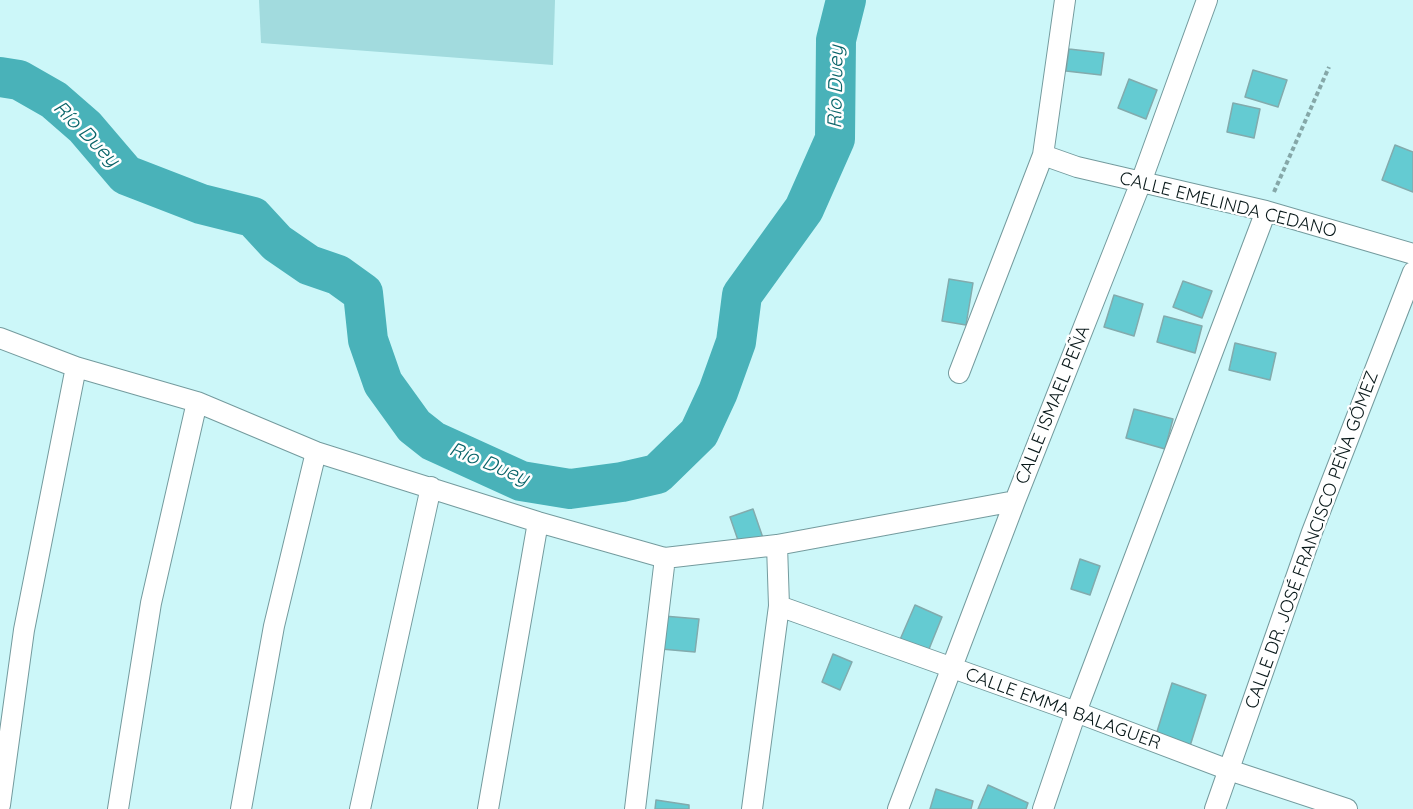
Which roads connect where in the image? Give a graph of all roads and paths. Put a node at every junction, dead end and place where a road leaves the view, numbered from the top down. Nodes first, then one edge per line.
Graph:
1 (1065, 0) edge
2 (1207, 0) edge
3 (1329, 67) dead end
4 (1043, 155) junction
5 (1141, 182) junction
6 (1266, 211) junction
7 (1413, 255) edge
8 (1413, 272) edge
9 (0, 339) edge
10 (76, 367) junction
11 (959, 373) dead end
12 (197, 402) junction
13 (316, 452) junction
14 (431, 487) junction
15 (1015, 501) junction
16 (538, 522) junction
17 (777, 545) junction
18 (665, 558) junction
19 (779, 606) junction
20 (951, 668) junction
21 (1076, 712) junction
22 (1228, 770) junction
23 (0, 806) edge
24 (118, 809) edge
25 (241, 809) edge
26 (360, 809) edge
27 (488, 809) edge
28 (635, 809) edge
29 (752, 809) edge
30 (898, 809) edge
31 (1043, 809) edge
32 (1215, 809) edge
33 (1347, 809) edge

1 - 4 street
2 - 5 street, CALLE ISMAEL PEÑA
3 - 6 path
4 - 5 street, CALLE EMELINDA CEDANO
4 - 11 street
5 - 6 street, CALLE EMELINDA CEDANO
5 - 15 street, CALLE ISMAEL PEÑA
6 - 7 street, CALLE EMELINDA CEDANO
6 - 21 street
8 - 22 street, CALLE DR. JOSÉ FRANCISCO PEÑA GÓMEZ
9 - 10 street
10 - 12 street
10 - 23 street
12 - 13 street
12 - 24 street
13 - 14 street
13 - 25 street
14 - 16 street
14 - 26 street
15 - 17 street
15 - 20 street, CALLE ISMAEL PEÑA
16 - 18 street
16 - 27 street
17 - 18 street
17 - 19 street
18 - 28 street
19 - 20 street, CALLE EMMA BALAGUER
19 - 29 street
20 - 21 street, CALLE EMMA BALAGUER
20 - 30 street, CALLE ISMAEL PEÑA
21 - 22 street, CALLE EMMA BALAGUER
21 - 31 street
22 - 32 street, CALLE DR. JOSÉ FRANCISCO PEÑA GÓMEZ
22 - 33 street, CALLE EMMA BALAGUER

